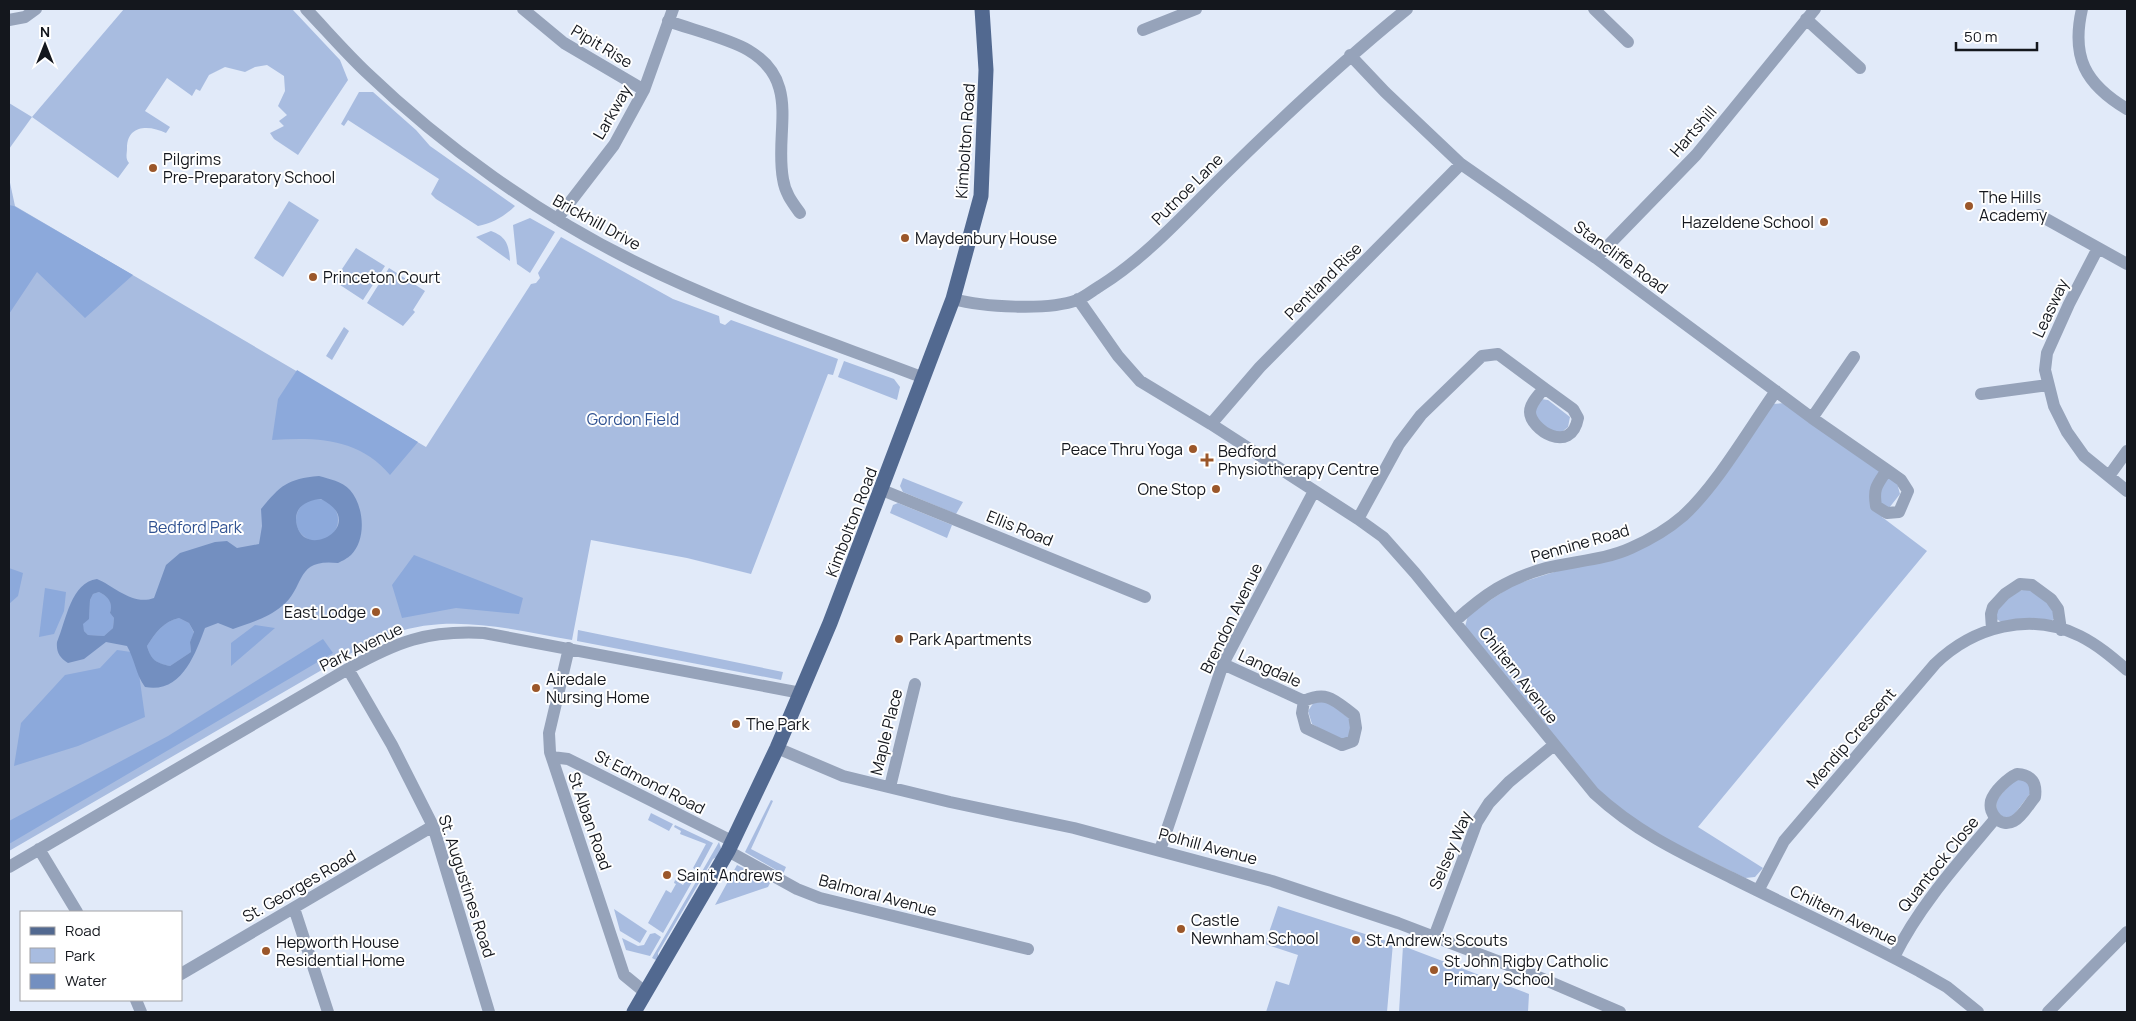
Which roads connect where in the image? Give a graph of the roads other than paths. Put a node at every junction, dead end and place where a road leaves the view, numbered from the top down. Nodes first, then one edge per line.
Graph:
1 (36, 9) edge
2 (306, 9) edge
3 (522, 9) edge
4 (673, 9) edge
5 (982, 9) edge
6 (1196, 9) edge
7 (1407, 9) edge
8 (1594, 9) edge
9 (2082, 9) edge
10 (1810, 14) edge
11 (9, 20) edge
12 (668, 21) junction
13 (1143, 30) dead end
14 (1628, 42) dead end
15 (1350, 55) junction
16 (1860, 68) dead end
17 (644, 90) junction
18 (2127, 109) edge
19 (1461, 164) junction
20 (800, 213) dead end
21 (2039, 215) dead end
22 (557, 219) junction
23 (2098, 248) junction
24 (1596, 258) junction
25 (2127, 264) edge
26 (953, 299) junction
27 (1078, 300) junction
28 (1854, 357) dead end
29 (924, 378) junction
30 (2048, 385) junction
31 (1544, 388) dead end
32 (1776, 390) junction
33 (1981, 394) dead end
34 (1812, 418) junction
35 (1211, 424) junction
36 (2127, 452) edge
37 (1887, 470) dead end
38 (2109, 476) junction
39 (882, 490) junction
40 (1314, 491) junction
41 (2127, 491) edge
42 (1358, 519) junction
43 (1145, 597) dead end
44 (1456, 621) junction
45 (1992, 629) junction
46 (2061, 630) junction
47 (569, 648) junction
48 (1222, 664) junction
49 (348, 669) junction
50 (2127, 670) edge
51 (915, 684) dead end
52 (801, 693) junction
53 (1304, 701) junction
54 (1554, 745) junction
55 (776, 748) junction
56 (552, 757) junction
57 (890, 787) junction
58 (1995, 819) dead end
59 (433, 826) junction
60 (730, 846) junction
61 (39, 849) junction
62 (1160, 850) junction
63 (9, 867) edge
64 (1758, 891) junction
65 (294, 908) junction
66 (76, 911) edge
67 (2127, 932) edge
68 (1434, 937) junction
69 (1028, 948) dead end
70 (1894, 957) junction
71 (182, 973) edge
72 (646, 993) junction
73 (328, 1012) edge
74 (489, 1012) edge
75 (634, 1012) edge
76 (1620, 1012) edge
77 (1978, 1012) edge
78 (2048, 1012) edge

1 - 11 street
2 - 22 street, Brickhill Drive
3 - 17 street, Pipit Rise
4 - 12 street, Larkway
5 - 26 main road, Kimbolton Road
6 - 13 street
7 - 15 street, Putnoe Lane
8 - 14 street
9 - 18 street
10 - 16 street, Hartshill
10 - 24 street, Hartshill
12 - 17 street, Larkway
12 - 20 street
15 - 19 street, Stancliffe Road
15 - 27 street, Putnoe Lane
17 - 22 street, Larkway
19 - 24 street, Stancliffe Road
19 - 35 street, Pentland Rise
21 - 23 street
22 - 29 street, Brickhill Drive
23 - 25 street
23 - 30 street, Leasway
24 - 32 street, Stancliffe Road
26 - 27 street, Putnoe Lane
26 - 29 main road, Kimbolton Road
27 - 35 street, Chiltern Avenue
28 - 34 street
29 - 39 main road, Kimbolton Road
30 - 33 street
30 - 38 street, Leasway
31 - 42 street
32 - 34 street, Stancliffe Road
32 - 44 street, Pennine Road
34 - 37 street, Stancliffe Road
35 - 40 street, Chiltern Avenue
36 - 38 street
38 - 41 street, Leasway
39 - 43 street, Ellis Road
39 - 52 main road, Kimbolton Road
40 - 42 street, Chiltern Avenue
40 - 48 street, Brendon Avenue
42 - 44 street, Chiltern Avenue
44 - 54 street, Chiltern Avenue
45 - 46 street, Mendip Crescent
45 - 46 street
45 - 64 street, Mendip Crescent
46 - 50 street, Mendip Crescent
47 - 49 street, Park Avenue
47 - 52 street, Park Avenue
47 - 56 street, St Alban Road
48 - 53 street, Langdale
48 - 62 street, Brendon Avenue
49 - 59 street, St. Augustines Road
49 - 61 street, Park Avenue
51 - 57 street, Maple Place
52 - 55 main road, Kimbolton Road
53 - 53 street, Langdale
54 - 64 street, Chiltern Avenue
54 - 68 street, Selsey Way
55 - 57 street, Polhill Avenue
55 - 60 main road, Kimbolton Road
56 - 60 street, St Edmond Road
56 - 72 street, St Alban Road
57 - 62 street, Polhill Avenue
58 - 70 street, Quantock Close
59 - 65 street, St. Georges Road
59 - 74 street, St. Augustines Road
60 - 69 street, Balmoral Avenue
60 - 72 main road, Kimbolton Road
61 - 63 street, Park Avenue
61 - 66 street
62 - 68 street, Polhill Avenue
64 - 70 street, Chiltern Avenue
65 - 71 street, St. Georges Road
65 - 73 street
67 - 78 street
68 - 76 street, Polhill Avenue
70 - 77 street, Chiltern Avenue
72 - 75 main road, Kimbolton Road

